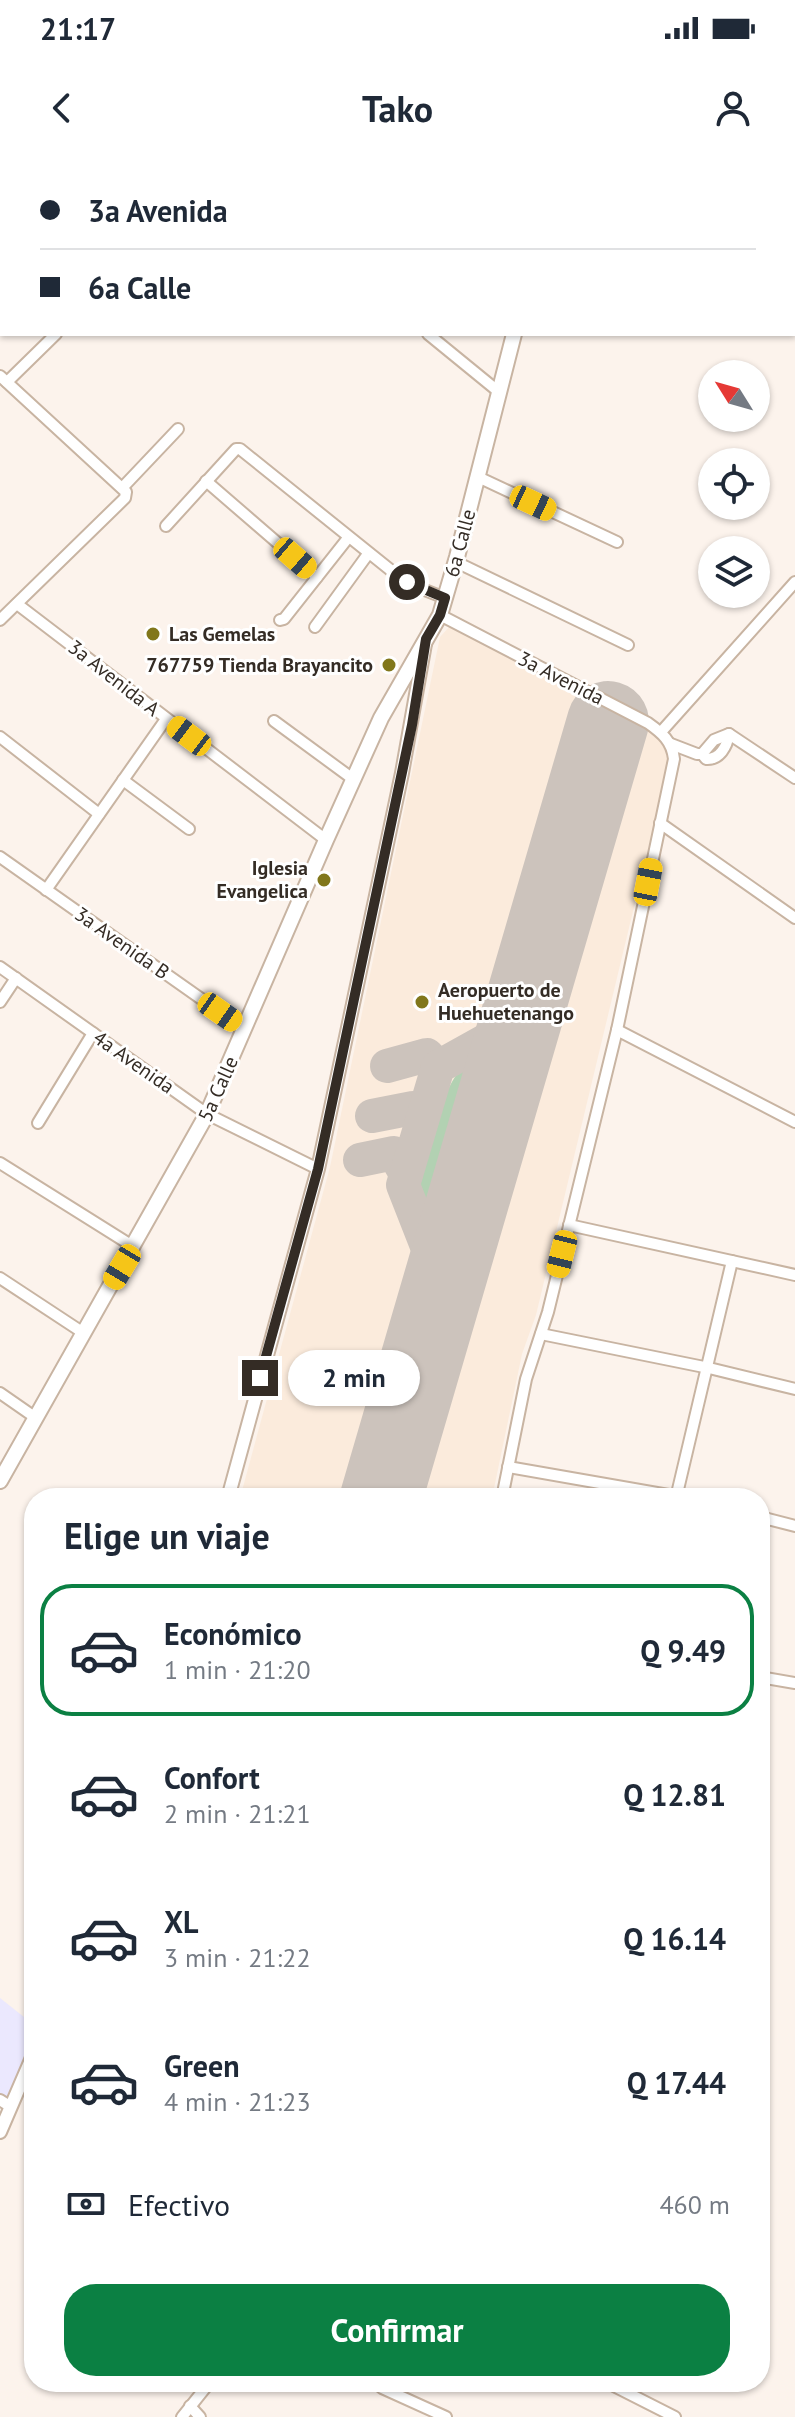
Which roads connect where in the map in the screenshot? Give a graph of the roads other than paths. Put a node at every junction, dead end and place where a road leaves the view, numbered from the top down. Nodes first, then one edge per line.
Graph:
1 (54, 336) edge
2 (430, 336) edge
3 (513, 336) edge
4 (3, 379) edge
5 (499, 392) junction
6 (178, 429) dead end
7 (478, 477) junction
8 (206, 481) junction
9 (123, 487) junction
10 (166, 526) dead end
11 (348, 538) junction
12 (617, 542) dead end
13 (368, 554) junction
14 (456, 562) junction
15 (317, 577) junction
16 (795, 582) edge
17 (445, 598) junction
18 (17, 604) junction
19 (440, 615) junction
20 (0, 620) edge
21 (280, 620) dead end
22 (315, 627) dead end
23 (426, 639) junction
24 (628, 645) dead end
25 (166, 719) junction
26 (274, 721) dead end
27 (661, 732) junction
28 (0, 737) edge
29 (672, 747) junction
30 (795, 778) edge
31 (353, 779) junction
32 (123, 780) junction
33 (99, 814) junction
34 (660, 823) junction
35 (189, 829) dead end
36 (326, 840) junction
37 (0, 857) edge
38 (46, 890) junction
39 (795, 918) edge
40 (0, 967) edge
41 (16, 978) junction
42 (0, 1002) edge
43 (244, 1029) junction
44 (617, 1030) junction
45 (93, 1033) junction
46 (207, 1114) junction
47 (795, 1122) edge
48 (38, 1123) dead end
49 (0, 1163) edge
50 (318, 1169) junction
51 (569, 1225) junction
52 (134, 1247) junction
53 (732, 1261) junction
54 (795, 1275) edge
55 (0, 1278) edge
56 (82, 1332) junction
57 (541, 1334) junction
58 (709, 1368) junction
59 (795, 1389) edge
60 (0, 1393) edge
61 (36, 1418) junction
62 (508, 1467) junction
63 (0, 1481) edge
64 (231, 1488) edge
65 (504, 1488) edge
66 (623, 1488) edge
67 (680, 1488) edge
68 (770, 1520) edge
69 (795, 1526) edge
70 (770, 1679) edge
71 (795, 1683) edge
72 (24, 2076) edge
73 (5, 2104) edge
74 (0, 2132) edge
75 (202, 2392) edge
76 (397, 2392) edge
77 (626, 2392) edge
78 (190, 2406) junction
79 (182, 2417) edge
80 (200, 2417) edge
81 (446, 2417) edge
82 (675, 2417) edge

1 - 4 street
2 - 5 street
3 - 5 main road, 6a Calle
4 - 9 street
5 - 7 main road, 6a Calle
6 - 9 street
7 - 12 street
7 - 14 main road, 6a Calle
8 - 10 street
8 - 11 street
8 - 15 street
9 - 18 street
11 - 13 street
11 - 15 street
13 - 17 street
13 - 22 street
14 - 17 main road, 6a Calle
14 - 24 street
15 - 21 street
16 - 27 street
17 - 19 main road, 6a Calle
18 - 20 street
18 - 25 street, 3a Avenida A
19 - 23 main road, 6a Calle
19 - 27 street, 3a Avenida
23 - 31 main road, 5a Calle
23 - 50 street, 6a Calle
25 - 32 street
25 - 36 street, 3a Avenida A
26 - 31 street
27 - 29 street, 3a Avenida
28 - 33 street
29 - 30 street
29 - 34 street
31 - 36 main road, 5a Calle
32 - 33 street
32 - 35 street
33 - 38 street
34 - 39 street
34 - 44 street
36 - 43 main road, 5a Calle
37 - 38 street, 3a Avenida B
38 - 43 street, 3a Avenida B
40 - 41 street, 4a Avenida
41 - 42 street
41 - 45 street, 4a Avenida
43 - 46 main road, 5a Calle
44 - 47 street
44 - 51 street
45 - 46 street, 4a Avenida
45 - 48 street
46 - 50 street, 4a Avenida
46 - 52 main road, 5a Calle
49 - 52 street
50 - 64 street, 6a Calle
51 - 53 street
51 - 57 street
52 - 56 main road, 5a Calle
53 - 54 street
53 - 58 street
55 - 56 street
56 - 61 main road, 5a Calle
57 - 58 street
57 - 62 street
58 - 59 street
58 - 67 street
60 - 61 street
61 - 63 main road, 5a Calle
62 - 65 street
62 - 66 street
68 - 69 street
70 - 71 street
72 - 73 street
73 - 74 street
75 - 78 street
76 - 81 street
77 - 82 street
78 - 79 street
78 - 80 street

